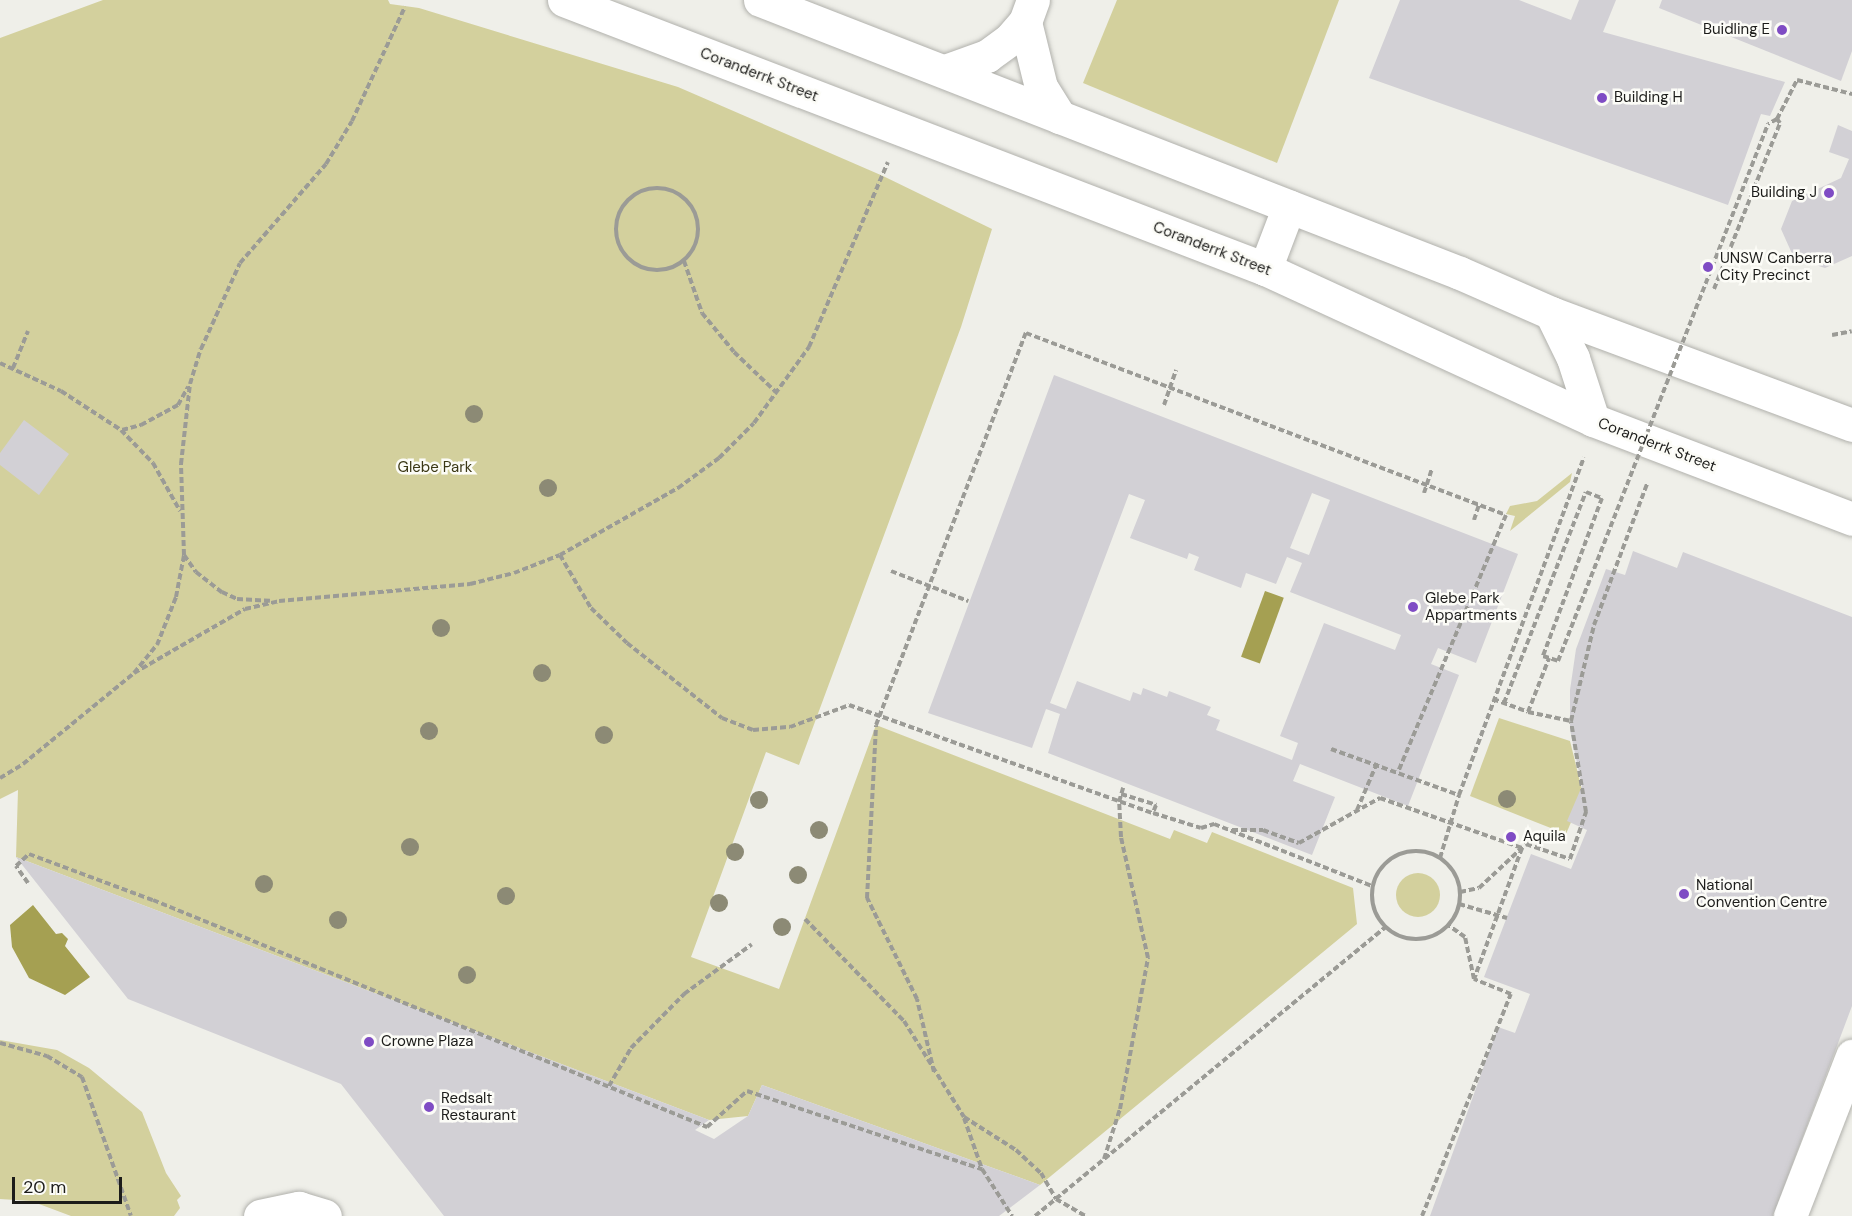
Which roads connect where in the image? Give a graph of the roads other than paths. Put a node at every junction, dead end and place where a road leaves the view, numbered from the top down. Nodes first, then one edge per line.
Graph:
1 (564, 0) edge
2 (760, 0) edge
3 (1029, 11) edge
4 (945, 72) junction
5 (1060, 118) junction
6 (1289, 206) junction
7 (1265, 269) junction
8 (1551, 313) junction
9 (1593, 420) junction
10 (1852, 425) edge
11 (1852, 519) edge
12 (1852, 1056) edge
13 (260, 1216) edge
14 (325, 1216) edge
15 (1790, 1216) edge

1 - 7 main road, Coranderrk Street
2 - 4 main road
3 - 4 main road
3 - 5 main road
4 - 5 main road
5 - 6 main road
6 - 7 main road
6 - 8 main road
7 - 9 main road, Coranderrk Street
8 - 9 main road
8 - 10 main road
9 - 11 main road, Coranderrk Street
12 - 15 main road
13 - 14 main road

